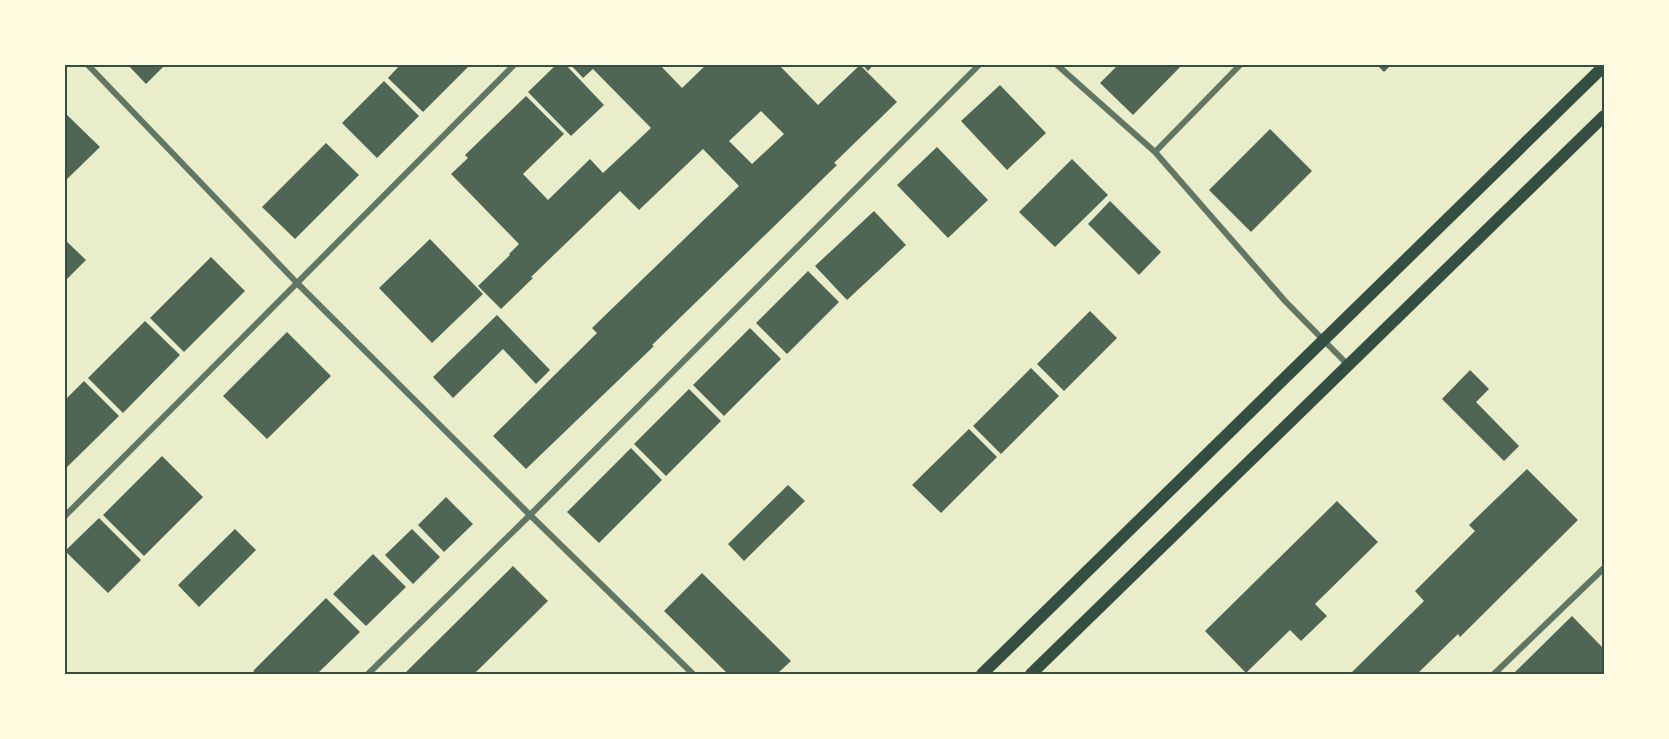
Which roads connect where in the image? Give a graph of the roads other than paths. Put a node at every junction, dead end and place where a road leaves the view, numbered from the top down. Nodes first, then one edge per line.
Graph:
1 (87, 64) edge
2 (515, 64) edge
3 (980, 64) edge
4 (1056, 64) edge
5 (1241, 64) edge
6 (1605, 66) edge
7 (1605, 116) edge
8 (1155, 152) junction
9 (297, 283) junction
10 (1324, 340) junction
11 (1348, 366) junction
12 (530, 515) junction
13 (64, 517) edge
14 (1605, 568) edge
15 (369, 675) edge
16 (693, 675) edge
17 (982, 675) edge
18 (1031, 675) edge
19 (1494, 675) edge

1 - 9 street
2 - 9 street
3 - 12 street
4 - 8 street
5 - 8 street
6 - 10 main road
7 - 11 main road
8 - 10 street
9 - 12 street
9 - 13 street
10 - 11 street
10 - 17 main road
11 - 18 main road
12 - 15 street
12 - 16 street
14 - 19 street

